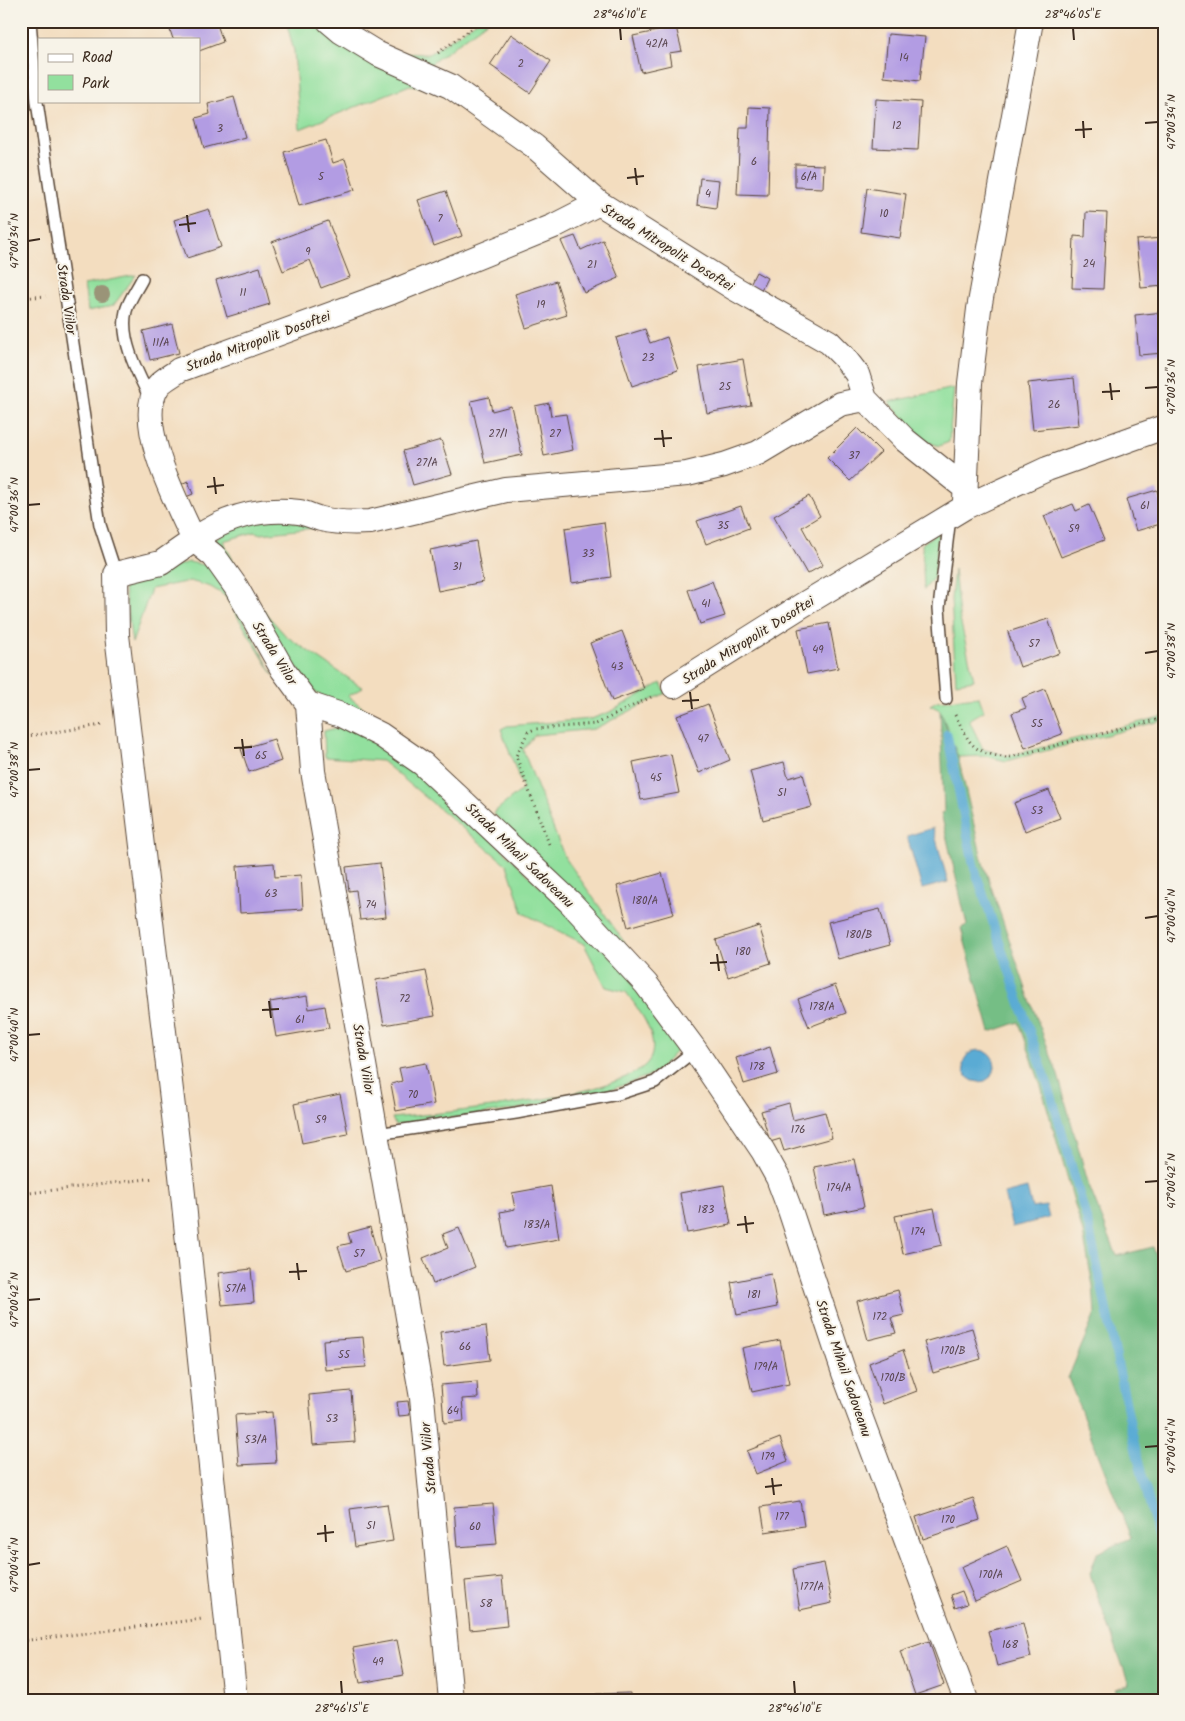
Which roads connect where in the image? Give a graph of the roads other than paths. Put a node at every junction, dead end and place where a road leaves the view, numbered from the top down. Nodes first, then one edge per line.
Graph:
1 (30, 21) edge
2 (329, 21) edge
3 (1031, 21) edge
4 (599, 203) junction
5 (142, 279) dead end
6 (865, 399) junction
7 (151, 400) junction
8 (1164, 427) edge
9 (960, 504) junction
10 (194, 540) junction
11 (116, 574) junction
12 (674, 686) road end
13 (946, 699) road end
14 (308, 704) junction
15 (695, 1050) junction
16 (377, 1134) junction
17 (235, 1700) edge
18 (451, 1700) edge
19 (966, 1700) edge

1 - 11 lane, Strada Viilor
2 - 4 street
3 - 9 street
4 - 6 street, Strada Mitropolit Dosoftei
4 - 7 street, Strada Mitropolit Dosoftei
5 - 7 lane
6 - 9 street, Strada Mitropolit Dosoftei
6 - 10 street
7 - 10 street
8 - 9 street, Strada Mitropolit Dosoftei
9 - 12 street, Strada Mitropolit Dosoftei
9 - 13 lane
10 - 11 street
10 - 14 street, Strada Viilor
11 - 17 street, Strada Viilor
14 - 15 street, Strada Mihail Sadoveanu
14 - 16 street, Strada Viilor
15 - 16 lane
15 - 19 street, Strada Mihail Sadoveanu
16 - 18 street, Strada Viilor

